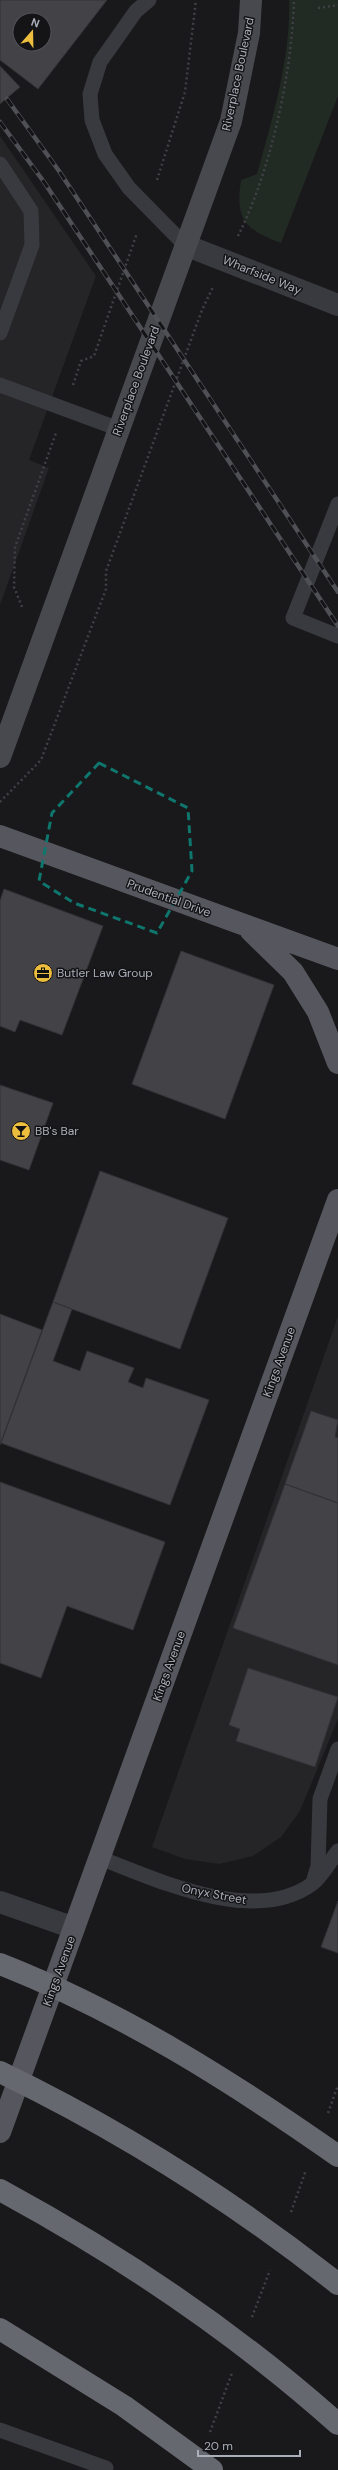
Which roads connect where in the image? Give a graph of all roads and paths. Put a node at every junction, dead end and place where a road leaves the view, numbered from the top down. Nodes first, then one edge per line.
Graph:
1 (149, 0) edge
2 (196, 0) edge
3 (251, 0) edge
4 (294, 0) edge
5 (338, 5) edge
6 (318, 8) dead end
7 (0, 164) edge
8 (154, 188) dead end
9 (245, 221) dead end
10 (135, 239) dead end
11 (185, 245) junction
12 (338, 305) edge
13 (202, 310) dead end
14 (0, 333) edge
15 (0, 385) edge
16 (72, 387) dead end
17 (119, 429) junction
18 (56, 434) dead end
19 (338, 504) edge
20 (14, 587) dead end
21 (338, 636) edge
22 (0, 757) edge
23 (0, 802) edge
24 (0, 836) edge
25 (246, 926) junction
26 (338, 959) edge
27 (338, 1063) edge
28 (338, 1200) edge
29 (338, 1749) edge
30 (338, 1851) edge
31 (100, 1858) junction
32 (313, 1884) junction
33 (0, 1902) edge
34 (74, 1928) junction
35 (0, 1964) edge
36 (0, 2072) edge
37 (338, 2084) edge
38 (327, 2114) dead end
39 (0, 2132) edge
40 (338, 2156) edge
41 (308, 2166) dead end
42 (0, 2190) edge
43 (289, 2218) dead end
44 (272, 2262) dead end
45 (338, 2284) edge
46 (251, 2322) dead end
47 (0, 2329) edge
48 (234, 2366) dead end
49 (338, 2424) edge
50 (0, 2430) edge
51 (210, 2433) dead end
52 (106, 2470) edge
53 (212, 2470) edge

1 - 11 lane
2 - 8 path
3 - 11 main road, Riverplace Boulevard
4 - 9 path
5 - 6 path
7 - 14 lane
10 - 16 path
11 - 12 street, Wharfside Way
11 - 17 main road, Riverplace Boulevard
13 - 23 path
15 - 17 lane
17 - 22 main road, Riverplace Boulevard
18 - 20 path
19 - 21 lane
24 - 25 main road, Prudential Drive
25 - 26 main road, Prudential Drive
25 - 27 main road
28 - 31 main road, Kings Avenue
29 - 32 lane
30 - 32 lane, Onyx Street
31 - 32 lane, Onyx Street
31 - 34 main road, Kings Avenue
33 - 34 street
34 - 39 main road, Kings Avenue
35 - 40 highway, bridge
36 - 45 highway, bridge
37 - 38 path
41 - 43 path
42 - 49 highway, bridge
44 - 46 path
47 - 53 highway, bridge
48 - 51 path
50 - 52 lane

